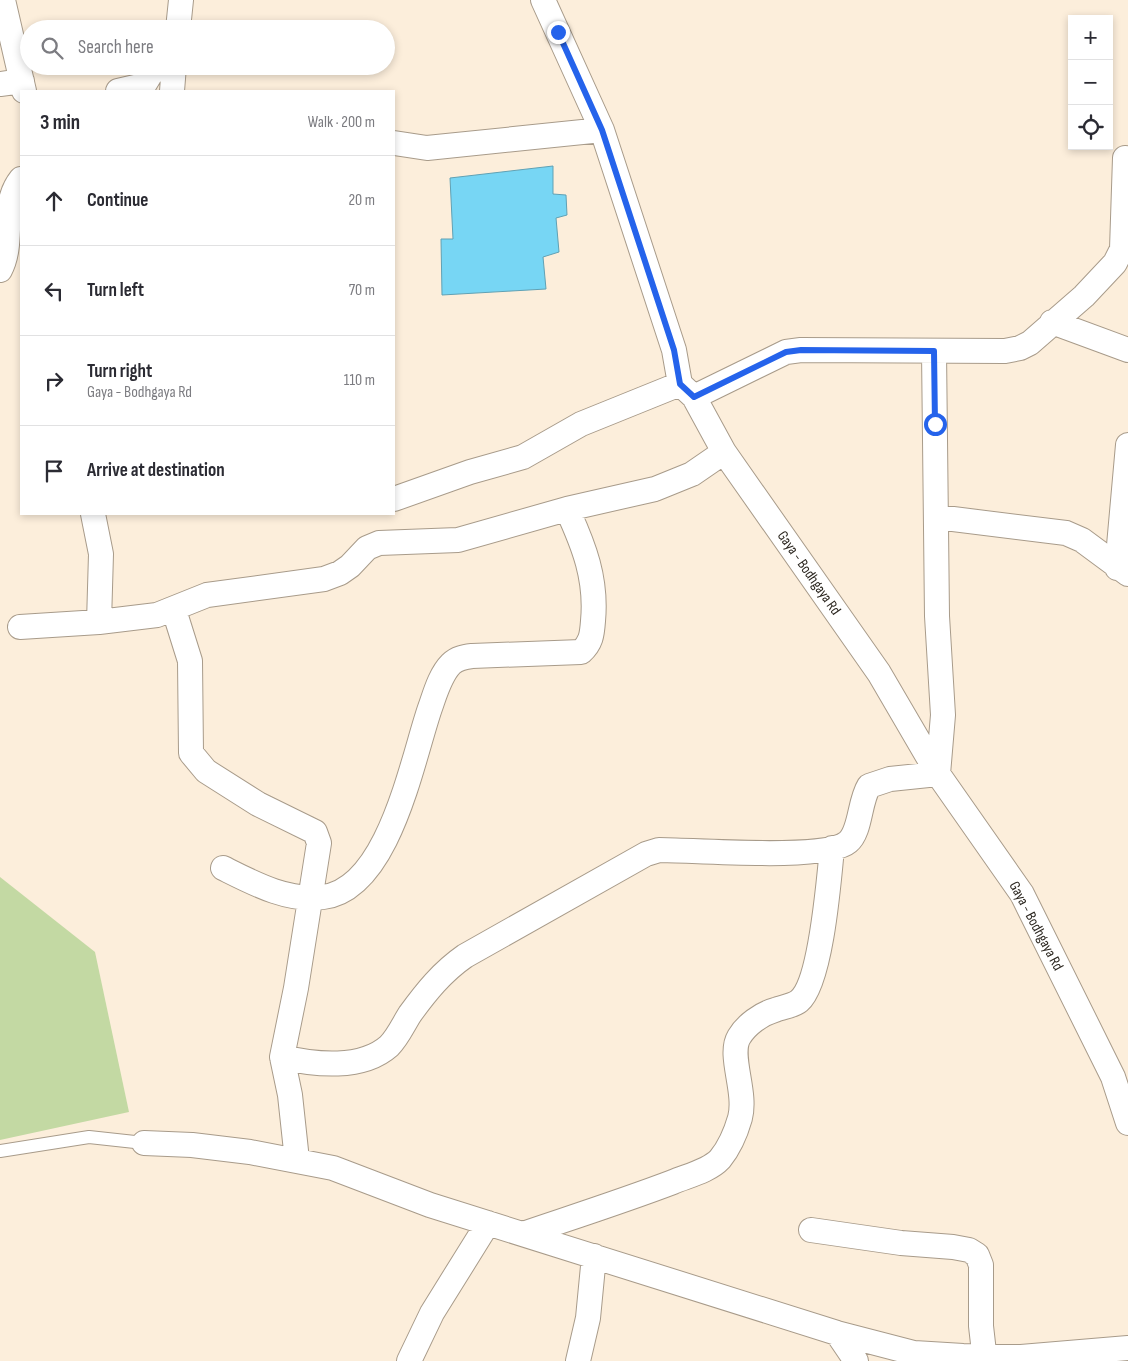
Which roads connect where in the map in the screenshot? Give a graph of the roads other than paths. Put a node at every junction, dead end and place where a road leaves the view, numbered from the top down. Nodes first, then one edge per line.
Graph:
1 (3, 0) edge
2 (181, 0) edge
3 (543, 0) edge
4 (179, 20) edge
5 (150, 75) edge
6 (173, 75) edge
7 (16, 85) edge
8 (122, 90) edge
9 (172, 90) edge
10 (602, 130) junction
11 (395, 143) edge
12 (1125, 158) dead end
13 (20, 181) edge
14 (0, 270) edge
15 (1052, 322) junction
16 (1128, 350) edge
17 (934, 351) junction
18 (687, 391) junction
19 (1128, 445) edge
20 (724, 452) junction
21 (395, 499) edge
22 (567, 509) junction
23 (93, 515) edge
24 (937, 518) junction
25 (1123, 571) edge
26 (174, 610) junction
27 (99, 622) junction
28 (20, 626) dead end
29 (938, 774) junction
30 (832, 848) junction
31 (223, 868) dead end
32 (309, 898) junction
33 (282, 1056) junction
34 (1128, 1123) edge
35 (144, 1143) joint
36 (0, 1151) edge
37 (297, 1160) junction
38 (488, 1223) junction
39 (811, 1230) dead end
40 (523, 1234) junction
41 (594, 1256) junction
42 (837, 1334) junction
43 (1128, 1348) edge
44 (985, 1359) edge
45 (409, 1361) edge
46 (578, 1361) edge
47 (856, 1361) edge

1 - 7 street
2 - 4 street
3 - 10 street, Gaya - Bodhgaya Rd
5 - 8 street
6 - 9 street
10 - 11 street
10 - 18 street, Gaya - Bodhgaya Rd
12 - 15 street
13 - 14 street
15 - 16 street
15 - 17 street
17 - 18 street
17 - 24 street
18 - 20 street, Gaya - Bodhgaya Rd
18 - 21 street
19 - 25 street
20 - 22 street
20 - 29 street, Gaya - Bodhgaya Rd
22 - 26 street
22 - 32 street
23 - 27 street
24 - 25 street
24 - 29 street
26 - 27 street
26 - 32 street
27 - 28 street
29 - 30 street
29 - 34 street, Gaya - Bodhgaya Rd
30 - 33 street
30 - 40 street
31 - 32 street
32 - 33 street
33 - 37 street
35 - 36 lane
35 - 37 street
37 - 38 street
38 - 40 street
38 - 45 street
39 - 44 street
40 - 41 street
41 - 42 street
41 - 46 street
42 - 44 street
42 - 47 street
43 - 44 street

